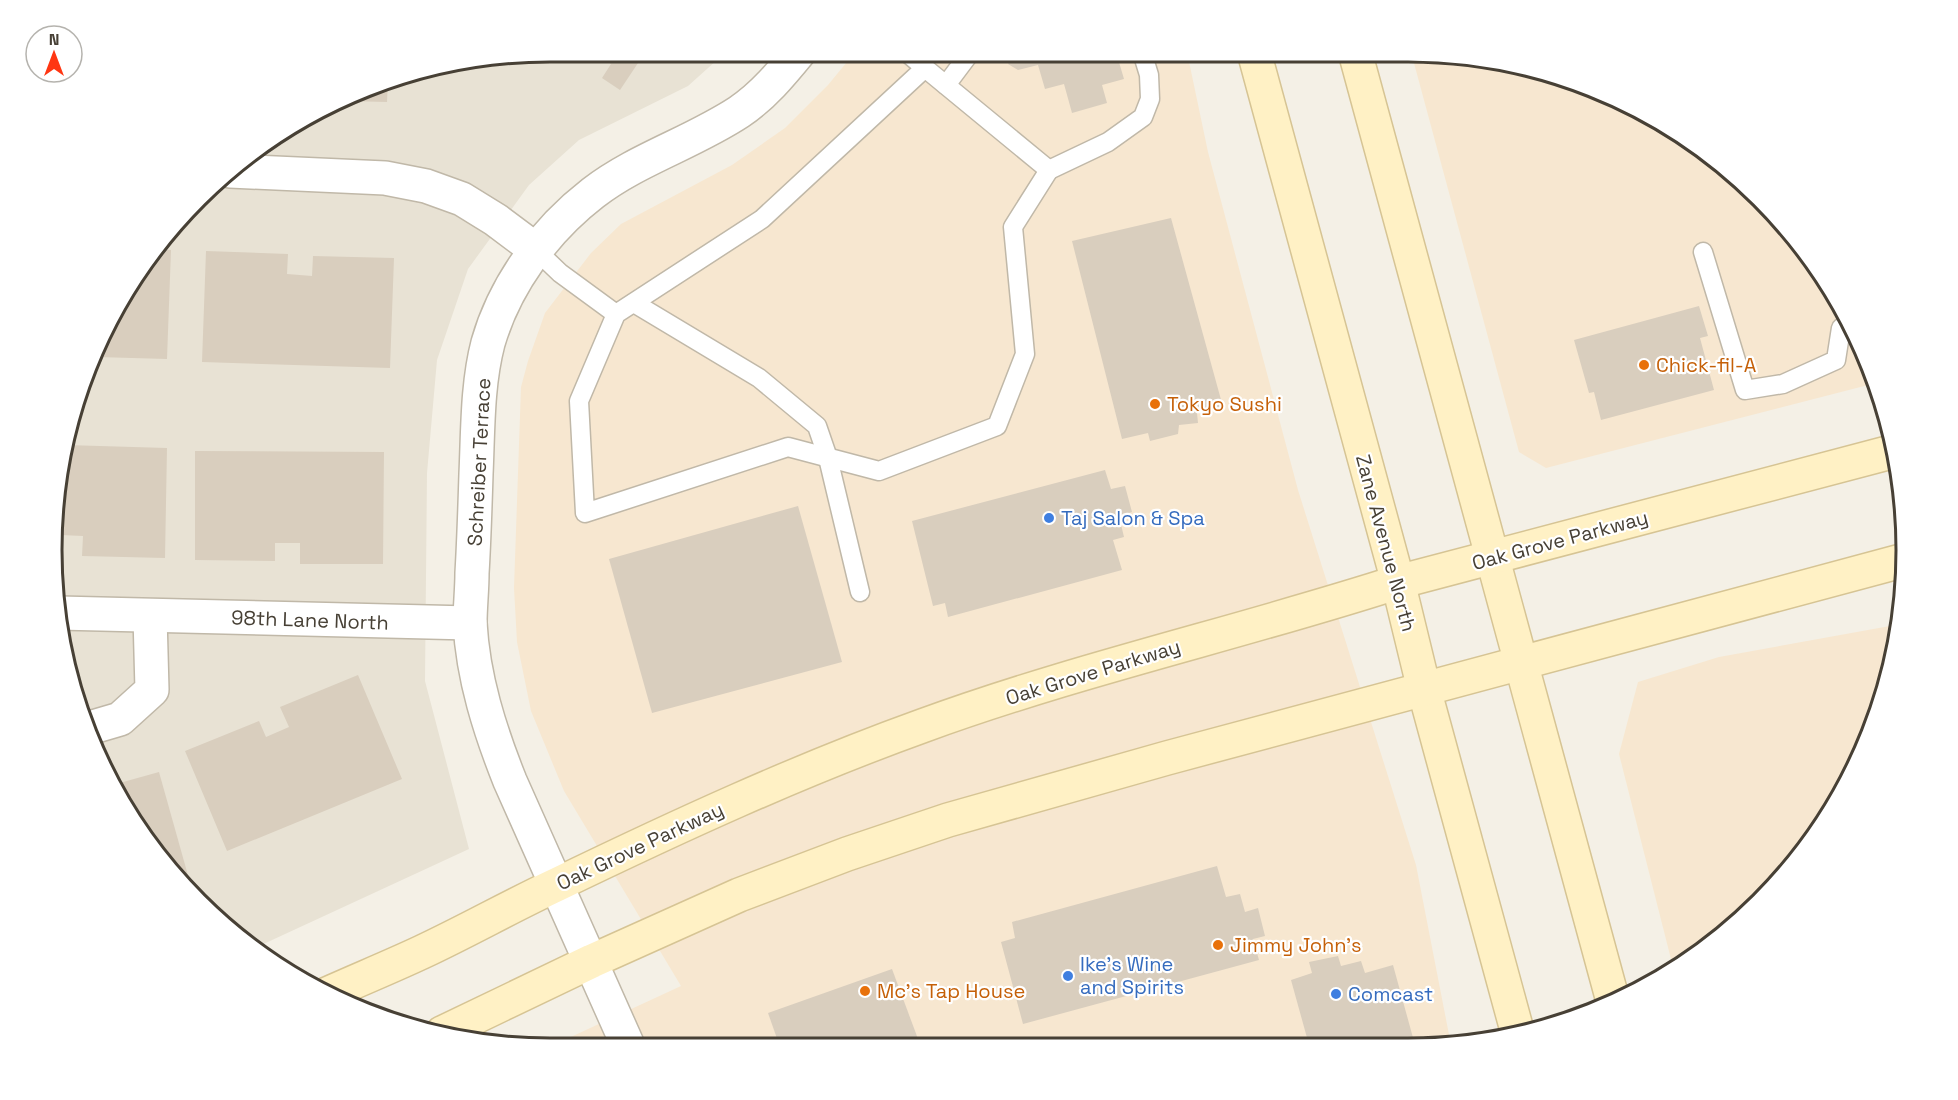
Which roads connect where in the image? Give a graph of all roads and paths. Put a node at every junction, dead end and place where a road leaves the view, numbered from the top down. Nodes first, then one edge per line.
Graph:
1 (791, 62) edge
2 (918, 62) edge
3 (963, 62) edge
4 (1145, 62) edge
5 (1257, 62) edge
6 (1358, 62) edge
7 (925, 68) junction
8 (946, 85) junction
9 (1049, 170) junction
10 (242, 172) edge
11 (536, 250) junction
12 (1704, 252) dead end
13 (634, 303) junction
14 (616, 314) junction
15 (1841, 328) dead end
16 (1887, 453) edge
17 (828, 458) junction
18 (1492, 558) junction
19 (1896, 563) edge
20 (1398, 582) junction
21 (860, 592) dead end
22 (66, 612) edge
23 (150, 616) junction
24 (470, 623) junction
25 (1523, 663) junction
26 (1424, 689) junction
27 (95, 726) edge
28 (555, 885) junction
29 (592, 961) junction
30 (337, 989) edge
31 (1611, 994) edge
32 (1516, 1026) edge
33 (452, 1028) edge
34 (625, 1038) edge

1 - 11 street, Schreiber Terrace
2 - 7 lane
3 - 8 lane
4 - 9 lane
5 - 20 street, Zane Avenue North
6 - 18 street
7 - 8 lane
7 - 13 lane
8 - 9 lane
9 - 17 lane
10 - 11 street
11 - 14 lane
11 - 24 street, Schreiber Terrace
12 - 15 lane
13 - 14 lane
13 - 17 lane
14 - 17 lane
16 - 18 street, Oak Grove Parkway
17 - 21 lane
18 - 20 street, Oak Grove Parkway
18 - 25 street
19 - 25 street
20 - 26 street, Zane Avenue North
20 - 28 street, Oak Grove Parkway
22 - 23 street, 98th Lane North
23 - 24 street, 98th Lane North
23 - 27 street
24 - 28 street, Schreiber Terrace
25 - 26 street
25 - 31 street
26 - 29 street
26 - 32 street, Zane Avenue North
28 - 29 street, Schreiber Terrace
28 - 30 street, Oak Grove Parkway
29 - 33 street
29 - 34 street, Schreiber Terrace

